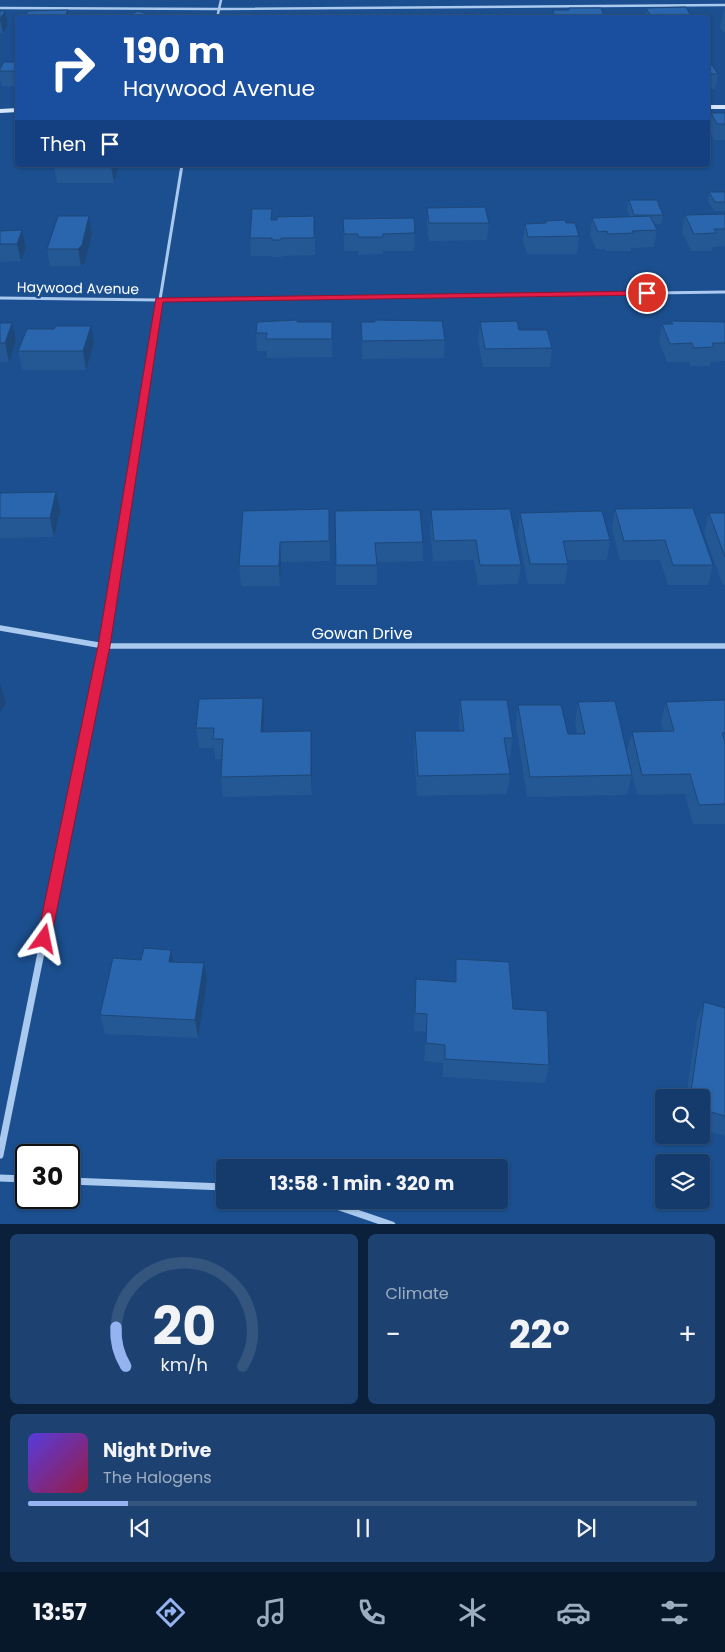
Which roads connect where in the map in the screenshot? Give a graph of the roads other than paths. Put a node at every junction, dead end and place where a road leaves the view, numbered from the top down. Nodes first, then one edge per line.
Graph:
1 (222, 0) edge
2 (725, 5) edge
3 (0, 8) edge
4 (220, 9) junction
5 (218, 15) edge
6 (710, 107) edge
7 (725, 107) edge
8 (0, 110) edge
9 (15, 110) edge
10 (182, 167) edge
11 (725, 292) edge
12 (0, 298) edge
13 (159, 300) junction
14 (0, 628) edge
15 (104, 646) junction
16 (725, 646) edge
17 (0, 1155) edge
18 (0, 1178) edge
19 (15, 1179) edge
20 (80, 1181) edge
21 (216, 1187) edge
22 (346, 1209) edge
23 (392, 1224) edge

1 - 4 street
2 - 4 street
3 - 4 street
4 - 5 street
6 - 7 main road
8 - 9 main road
10 - 13 street
11 - 13 street, Haywood Avenue
12 - 13 street, Haywood Avenue
13 - 15 street
14 - 15 street, Gowan Drive
15 - 16 street, Gowan Drive
15 - 17 street
18 - 19 street
20 - 21 street
22 - 23 street

